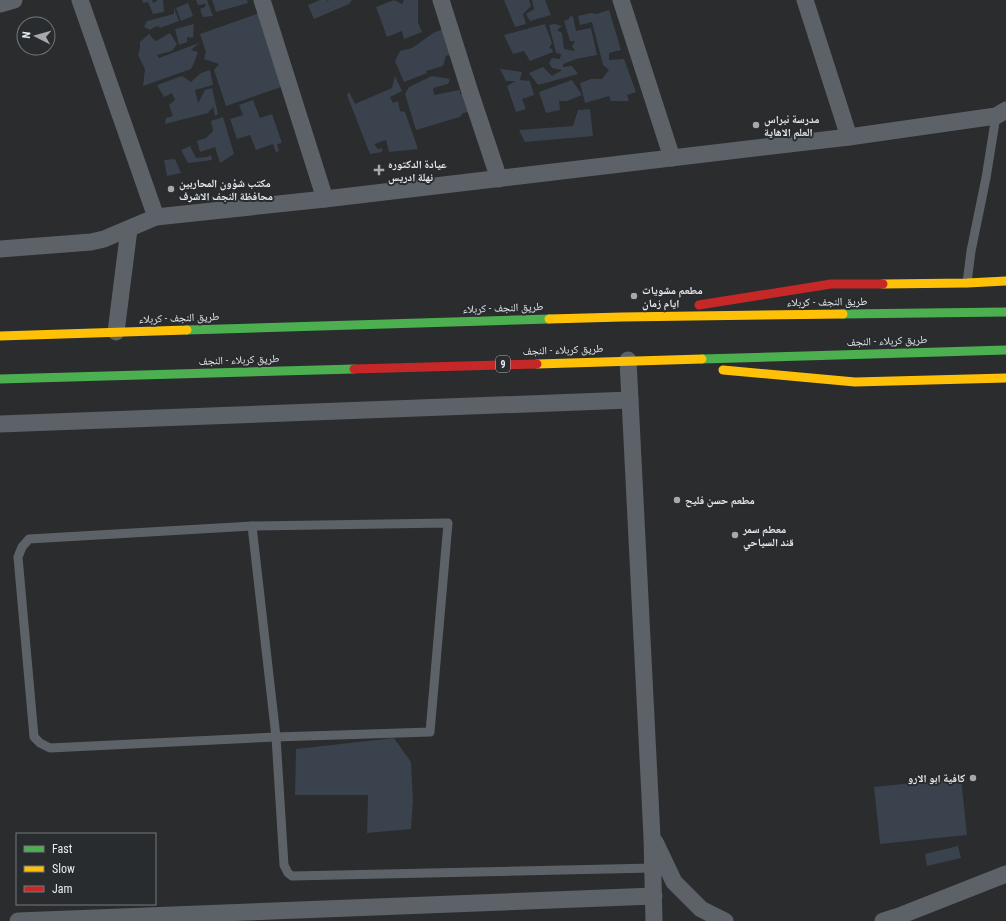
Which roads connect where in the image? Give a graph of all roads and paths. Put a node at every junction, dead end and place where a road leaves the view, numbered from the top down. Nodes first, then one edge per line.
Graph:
1 (14, 0) edge
2 (80, 0) edge
3 (262, 0) edge
4 (441, 0) edge
5 (621, 0) edge
6 (805, 0) edge
7 (0, 4) edge
8 (1001, 113) edge
9 (849, 137) junction
10 (672, 158) junction
11 (499, 179) junction
12 (325, 199) junction
13 (156, 217) junction
14 (129, 229) junction
15 (0, 249) edge
16 (1006, 282) edge
17 (967, 283) junction
18 (1006, 312) edge
19 (622, 317) junction
20 (116, 332) junction
21 (0, 336) edge
22 (1006, 350) edge
23 (628, 360) junction
24 (1006, 378) edge
25 (0, 379) edge
26 (630, 400) junction
27 (0, 424) edge
28 (252, 526) junction
29 (276, 737) junction
30 (652, 837) junction
31 (653, 868) junction
32 (1006, 874) edge
33 (654, 896) junction
34 (18, 921) edge
35 (654, 921) edge
36 (725, 921) edge
37 (883, 921) edge

1 - 7 street
2 - 13 street
3 - 12 street
4 - 11 street
5 - 10 street
6 - 9 street
8 - 9 street
8 - 17 lane
9 - 10 street
10 - 11 street
11 - 12 street
12 - 13 street
13 - 14 street
14 - 15 street
14 - 20 street
16 - 17 highway
17 - 19 highway
18 - 19 highway, طريق النجف - کربلاء
19 - 20 highway, طريق النجف - کربلاء
20 - 21 highway, طريق النجف - کربلاء
22 - 23 highway, طريق کربلاء - النجف / 9
23 - 24 highway
23 - 25 highway, طريق کربلاء - النجف / 9
23 - 26 street
26 - 27 street
26 - 30 street
28 - 29 lane
28 - 29 lane
28 - 29 lane
29 - 31 lane
30 - 31 street
30 - 36 street
31 - 33 street
32 - 37 street
33 - 34 street
33 - 35 street

